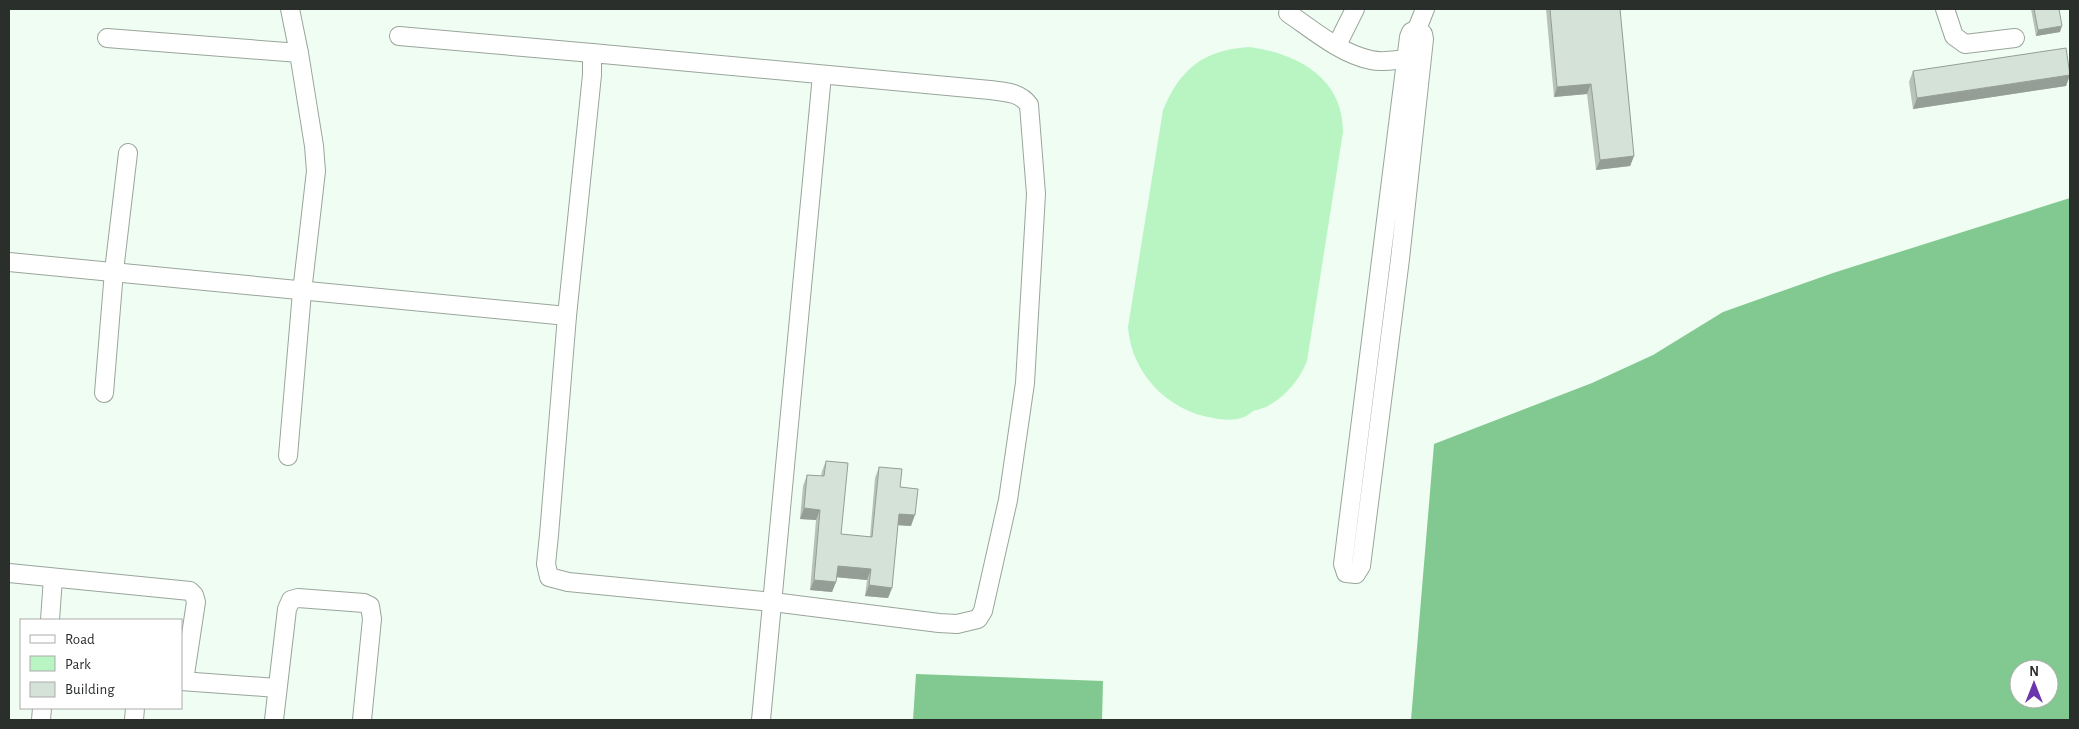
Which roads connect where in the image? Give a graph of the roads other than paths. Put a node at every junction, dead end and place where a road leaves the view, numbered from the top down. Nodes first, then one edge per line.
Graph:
1 (290, 9) edge
2 (1355, 9) edge
3 (1425, 9) edge
4 (1945, 9) edge
5 (1288, 13) dead end
6 (1417, 29) junction
7 (399, 36) dead end
8 (107, 38) dead end
9 (2015, 38) dead end
10 (1337, 45) junction
11 (299, 53) junction
12 (592, 53) junction
13 (1406, 59) junction
14 (822, 75) junction
15 (128, 153) dead end
16 (1381, 256) junction
17 (1400, 259) junction
18 (9, 262) edge
19 (114, 271) junction
20 (302, 292) junction
21 (567, 316) junction
22 (104, 393) dead end
23 (288, 456) dead end
24 (9, 574) edge
25 (53, 578) junction
26 (773, 602) junction
27 (50, 619) edge
28 (183, 681) edge
29 (277, 688) junction
30 (274, 720) edge
31 (362, 720) edge
32 (762, 720) edge

1 - 11 street
2 - 10 street
3 - 6 street
4 - 9 street
5 - 10 street
6 - 13 street
6 - 17 street
7 - 12 street
8 - 11 street
10 - 13 street
11 - 20 street
12 - 14 street
12 - 21 street
13 - 16 street
14 - 26 street
14 - 26 street
15 - 19 street
16 - 17 street
16 - 17 street
18 - 19 street
19 - 20 street
19 - 22 street
20 - 21 street
20 - 23 street
21 - 26 street
24 - 25 street
25 - 27 street
25 - 28 street
26 - 32 street
28 - 29 street
29 - 30 street
29 - 31 street

